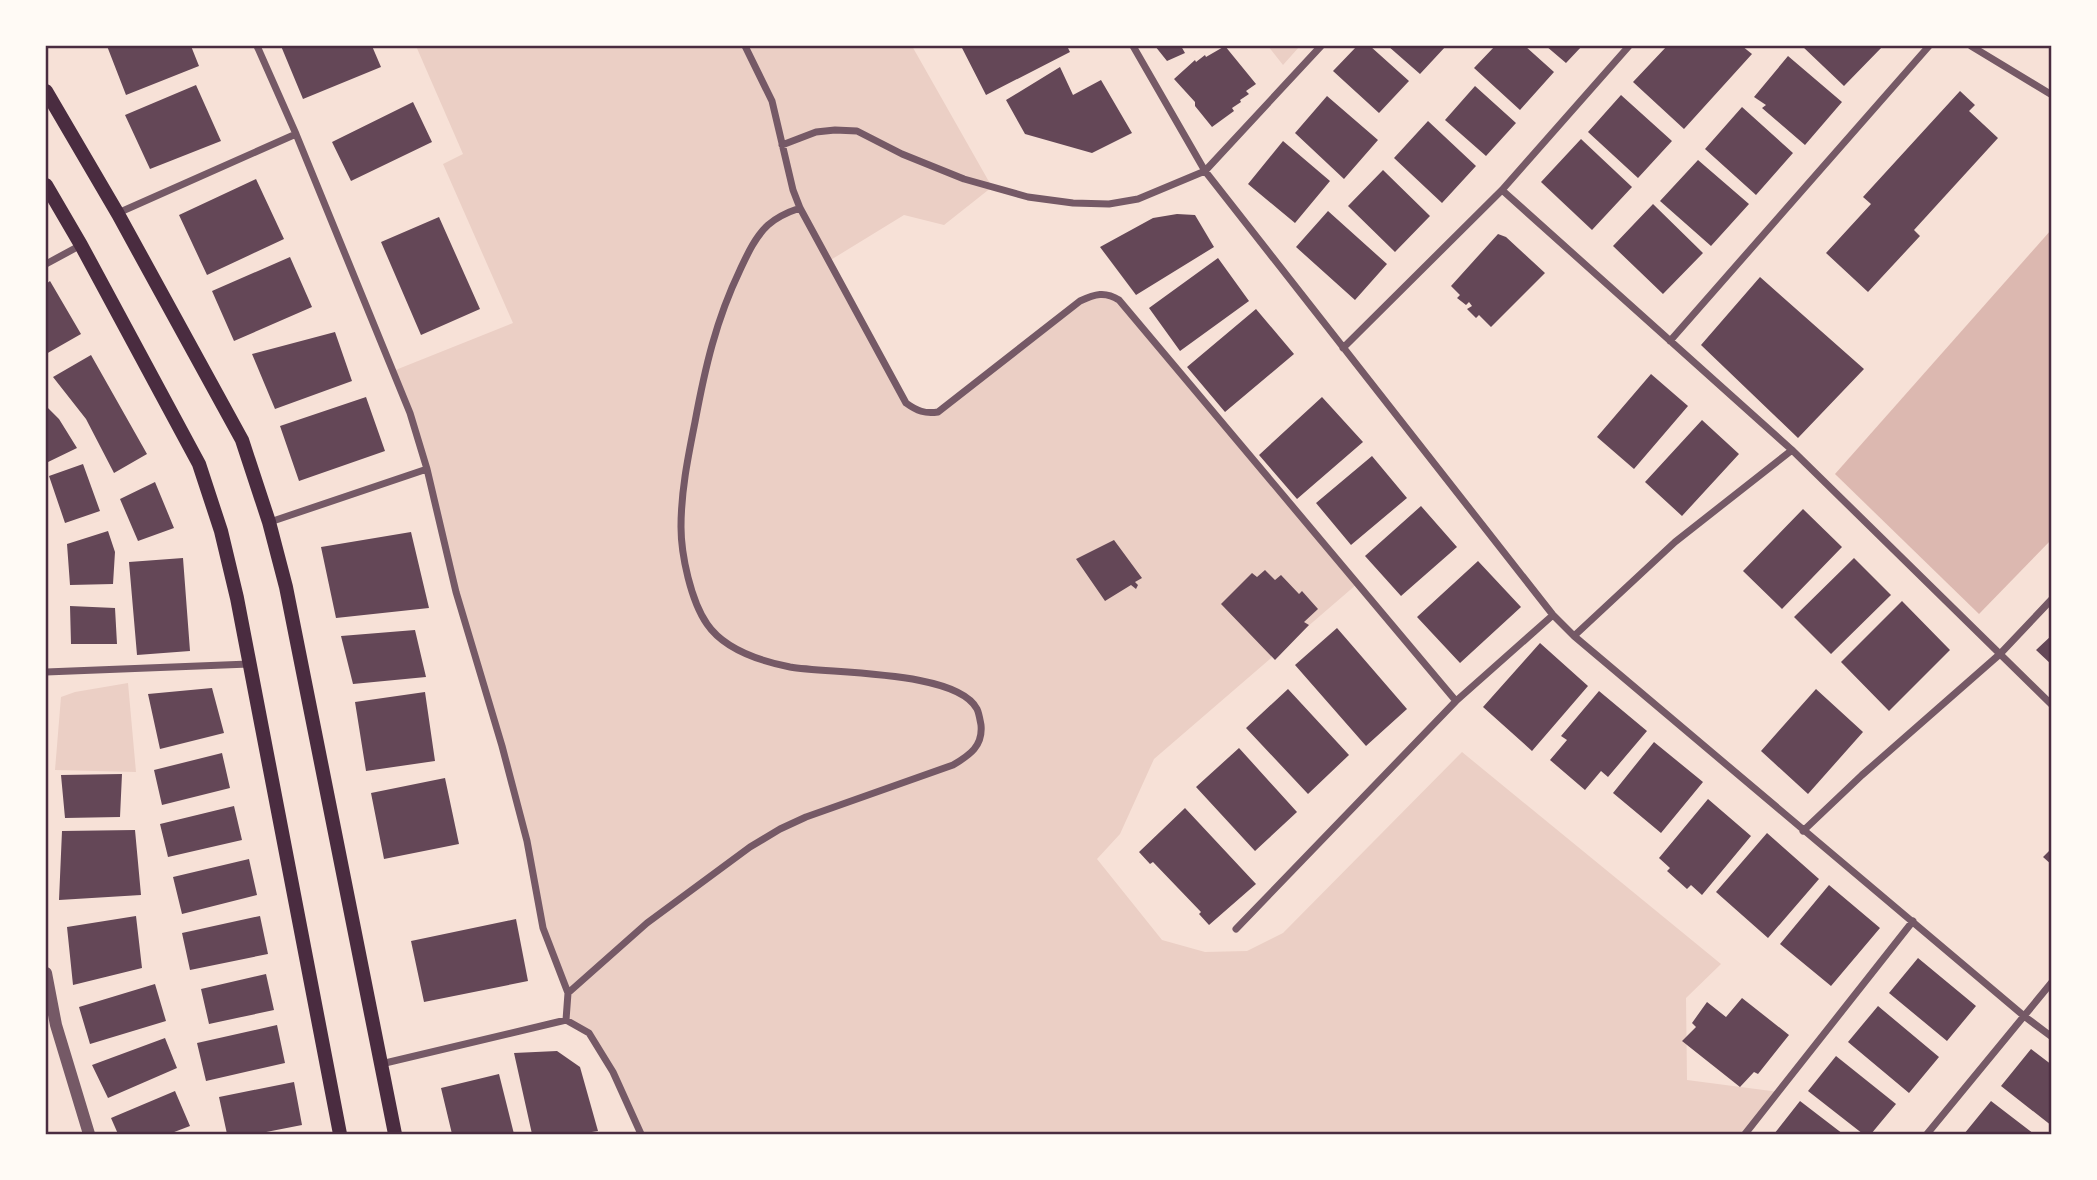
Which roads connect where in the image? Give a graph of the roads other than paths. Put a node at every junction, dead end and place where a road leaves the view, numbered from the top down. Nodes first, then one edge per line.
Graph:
1 (257, 46) edge
2 (745, 46) edge
3 (1133, 46) edge
4 (1321, 46) edge
5 (1629, 46) edge
6 (1928, 46) edge
7 (1971, 46) edge
8 (46, 91) edge
9 (2052, 94) edge
10 (296, 134) junction
11 (782, 145) junction
12 (1205, 171) junction
13 (46, 185) edge
14 (1502, 190) junction
15 (800, 208) junction
16 (118, 214) junction
17 (81, 245) junction
18 (46, 264) edge
19 (1670, 341) junction
20 (1343, 348) junction
21 (1792, 450) junction
22 (427, 469) junction
23 (269, 522) junction
24 (2052, 598) edge
25 (1553, 615) junction
26 (1574, 636) junction
27 (2000, 654) junction
28 (248, 664) junction
29 (46, 672) edge
30 (1456, 701) junction
31 (2052, 705) edge
32 (1803, 831) junction
33 (1913, 922) junction
34 (1236, 929) dead end
35 (46, 972) edge
36 (2052, 982) edge
37 (568, 993) junction
38 (2024, 1016) junction
39 (566, 1020) junction
40 (51, 1025) edge
41 (2052, 1037) edge
42 (380, 1064) junction
43 (89, 1135) edge
44 (340, 1135) edge
45 (395, 1135) edge
46 (640, 1135) edge
47 (1745, 1135) edge
48 (1927, 1135) edge

1 - 10 street
2 - 11 street
3 - 12 street
4 - 12 street
5 - 14 street
6 - 19 street
7 - 9 street
8 - 16 main road
10 - 16 street
10 - 22 street
11 - 12 street
11 - 15 street
12 - 20 street
13 - 17 main road
14 - 19 street
14 - 20 street
15 - 30 street
15 - 37 street
16 - 23 main road
17 - 18 street
17 - 28 main road
19 - 21 street
20 - 25 street
21 - 26 street
21 - 27 street
22 - 23 street
22 - 37 street
23 - 42 main road
24 - 27 street
25 - 26 street
25 - 30 street
26 - 32 street
27 - 31 street
27 - 32 street
28 - 29 street
28 - 44 main road
30 - 34 street
32 - 33 street
33 - 38 street
33 - 47 street
35 - 40 street
36 - 38 street
37 - 39 street
38 - 41 street
38 - 48 street
39 - 42 street
39 - 46 street
40 - 43 street
42 - 45 main road

